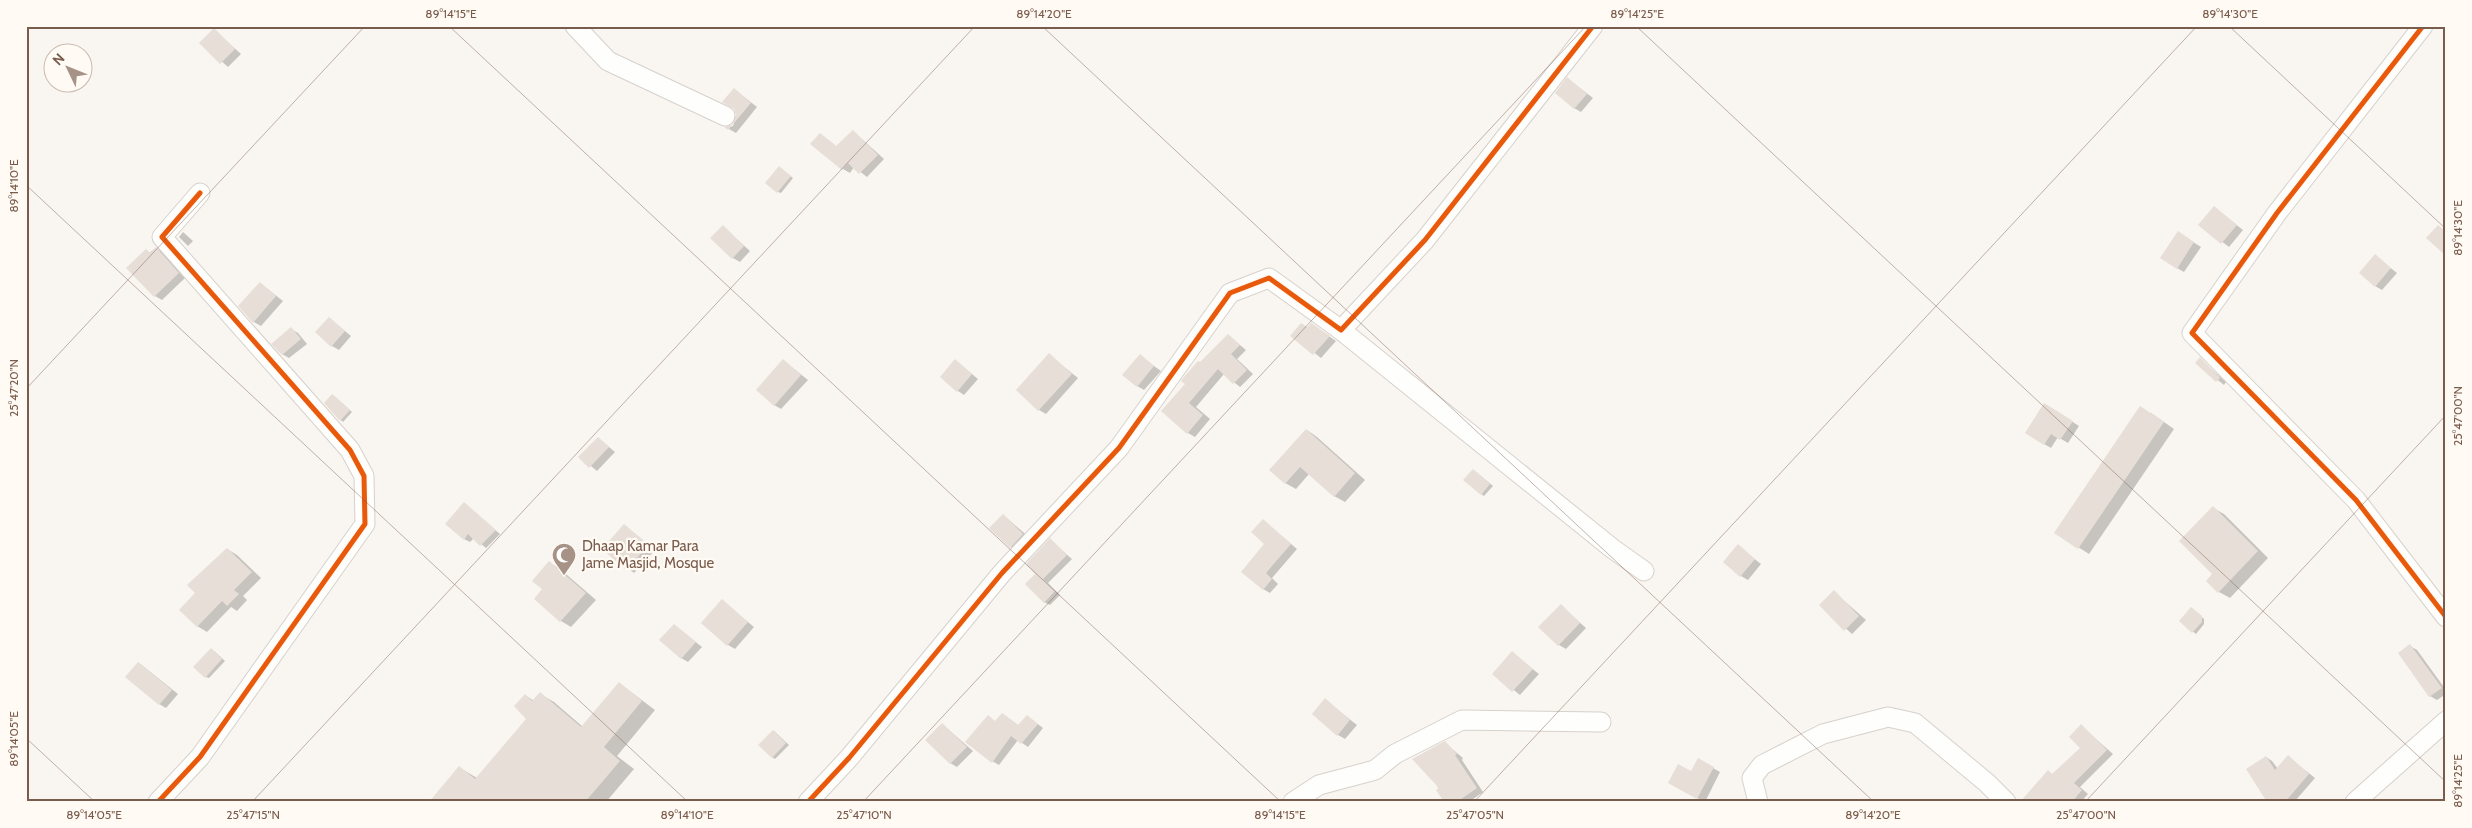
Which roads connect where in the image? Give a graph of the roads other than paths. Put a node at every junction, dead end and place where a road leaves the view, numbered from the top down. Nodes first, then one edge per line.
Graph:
1 (575, 26) edge
2 (1593, 26) edge
3 (2423, 26) edge
4 (725, 116) dead end
5 (200, 193) dead end
6 (1341, 330) junction
7 (1644, 571) dead end
8 (2446, 617) edge
9 (2446, 721) edge
10 (1601, 722) dead end
11 (158, 802) edge
12 (808, 802) edge
13 (1293, 802) edge
14 (1758, 802) edge
15 (2006, 802) edge
16 (2355, 802) edge

1 - 4 street
2 - 6 street
3 - 8 street
5 - 11 street
6 - 7 street
6 - 12 street
9 - 16 street
10 - 13 street
14 - 15 street

